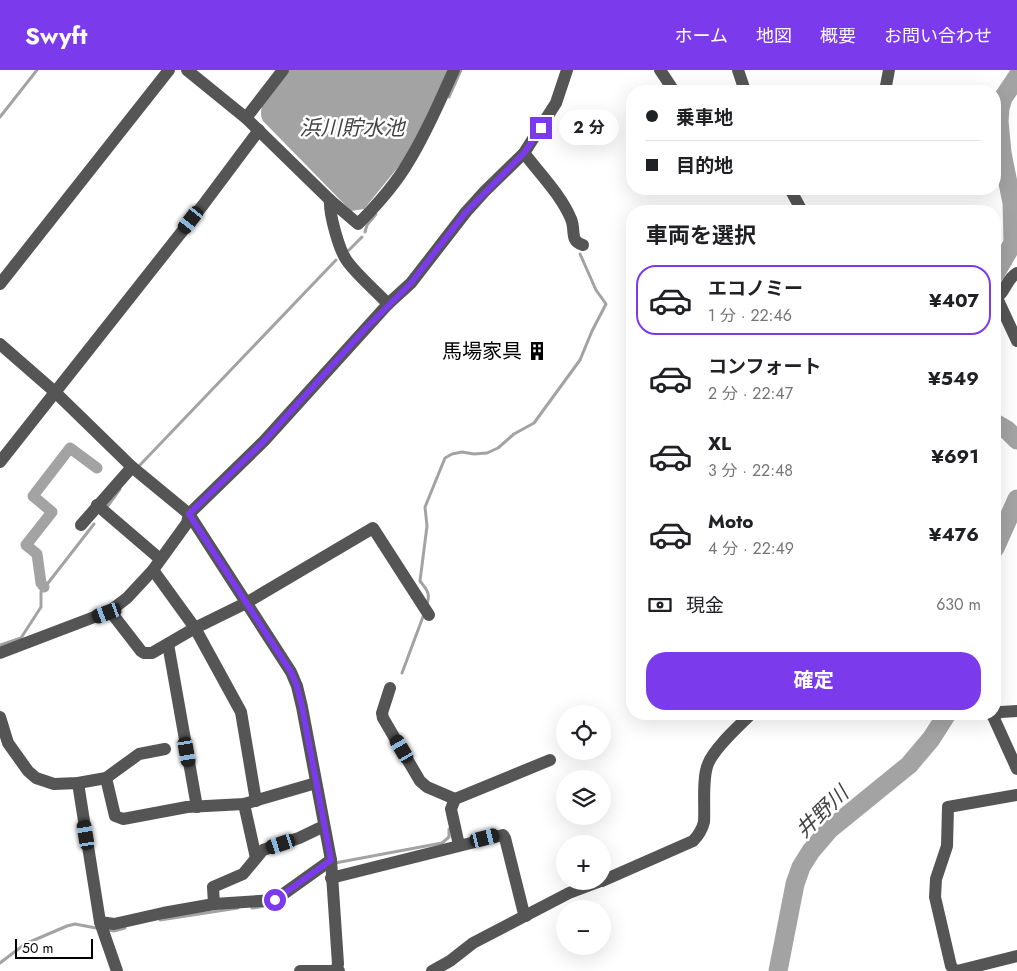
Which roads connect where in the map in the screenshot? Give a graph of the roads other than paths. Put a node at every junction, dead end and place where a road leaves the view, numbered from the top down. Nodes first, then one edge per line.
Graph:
1 (169, 70) edge
2 (187, 70) edge
3 (283, 70) edge
4 (454, 70) edge
5 (567, 70) edge
6 (660, 70) edge
7 (738, 70) edge
8 (889, 70) edge
9 (670, 85) edge
10 (743, 85) edge
11 (885, 85) edge
12 (246, 118) junction
13 (259, 130) junction
14 (524, 153) junction
15 (330, 200) junction
16 (583, 245) dead end
17 (1017, 273) edge
18 (0, 284) edge
19 (1001, 290) edge
20 (388, 304) junction
21 (1001, 308) edge
22 (1017, 341) edge
23 (0, 344) edge
24 (55, 392) junction
25 (0, 462) edge
26 (132, 467) junction
27 (97, 505) junction
28 (189, 514) junction
29 (81, 525) dead end
30 (160, 558) junction
31 (153, 570) junction
32 (246, 603) junction
33 (110, 611) junction
34 (429, 615) dead end
35 (194, 628) junction
36 (168, 644) junction
37 (0, 652) edge
38 (390, 688) dead end
39 (1017, 711) edge
40 (1001, 712) edge
41 (0, 717) edge
42 (745, 720) edge
43 (995, 720) edge
44 (164, 749) dead end
45 (550, 760) dead end
46 (1017, 769) edge
47 (106, 778) junction
48 (78, 783) junction
49 (316, 783) junction
50 (1017, 795) edge
51 (455, 800) junction
52 (250, 802) junction
53 (197, 806) junction
54 (324, 826) junction
55 (459, 845) junction
56 (256, 858) junction
57 (331, 860) junction
58 (611, 877) edge
59 (331, 878) junction
60 (577, 890) edge
61 (214, 904) junction
62 (526, 916) junction
63 (100, 922) junction
64 (1017, 956) edge
65 (117, 971) edge
66 (300, 971) edge
67 (337, 971) edge
68 (432, 971) edge
69 (956, 971) edge

1 - 18 street
2 - 12 street
3 - 12 street
4 - 15 street
5 - 14 street
6 - 9 street
7 - 10 street
8 - 11 street
12 - 13 street
13 - 15 street
13 - 24 street
14 - 16 street
14 - 20 street
15 - 20 street
17 - 19 street
20 - 28 street
21 - 22 street
23 - 24 street
24 - 25 street
24 - 26 street
26 - 27 street
26 - 28 street
27 - 29 street
27 - 30 street
28 - 30 street
28 - 32 street
30 - 31 street
31 - 33 street
31 - 35 street
32 - 34 street
32 - 35 street
32 - 49 street
33 - 36 street
33 - 37 street
35 - 36 street
35 - 52 street
36 - 53 street
38 - 51 street
39 - 40 street
41 - 48 street
42 - 58 street
43 - 46 street
44 - 47 street
45 - 51 street
47 - 48 street
47 - 53 street
48 - 63 street
49 - 52 street
49 - 54 street
50 - 69 street
51 - 55 street
52 - 53 street
52 - 56 street
54 - 56 street
54 - 57 street
55 - 59 street
55 - 62 street
56 - 61 street
57 - 59 street
57 - 61 street
59 - 67 street
60 - 62 street
61 - 63 street
62 - 68 street
63 - 65 street
64 - 69 street
66 - 67 street

